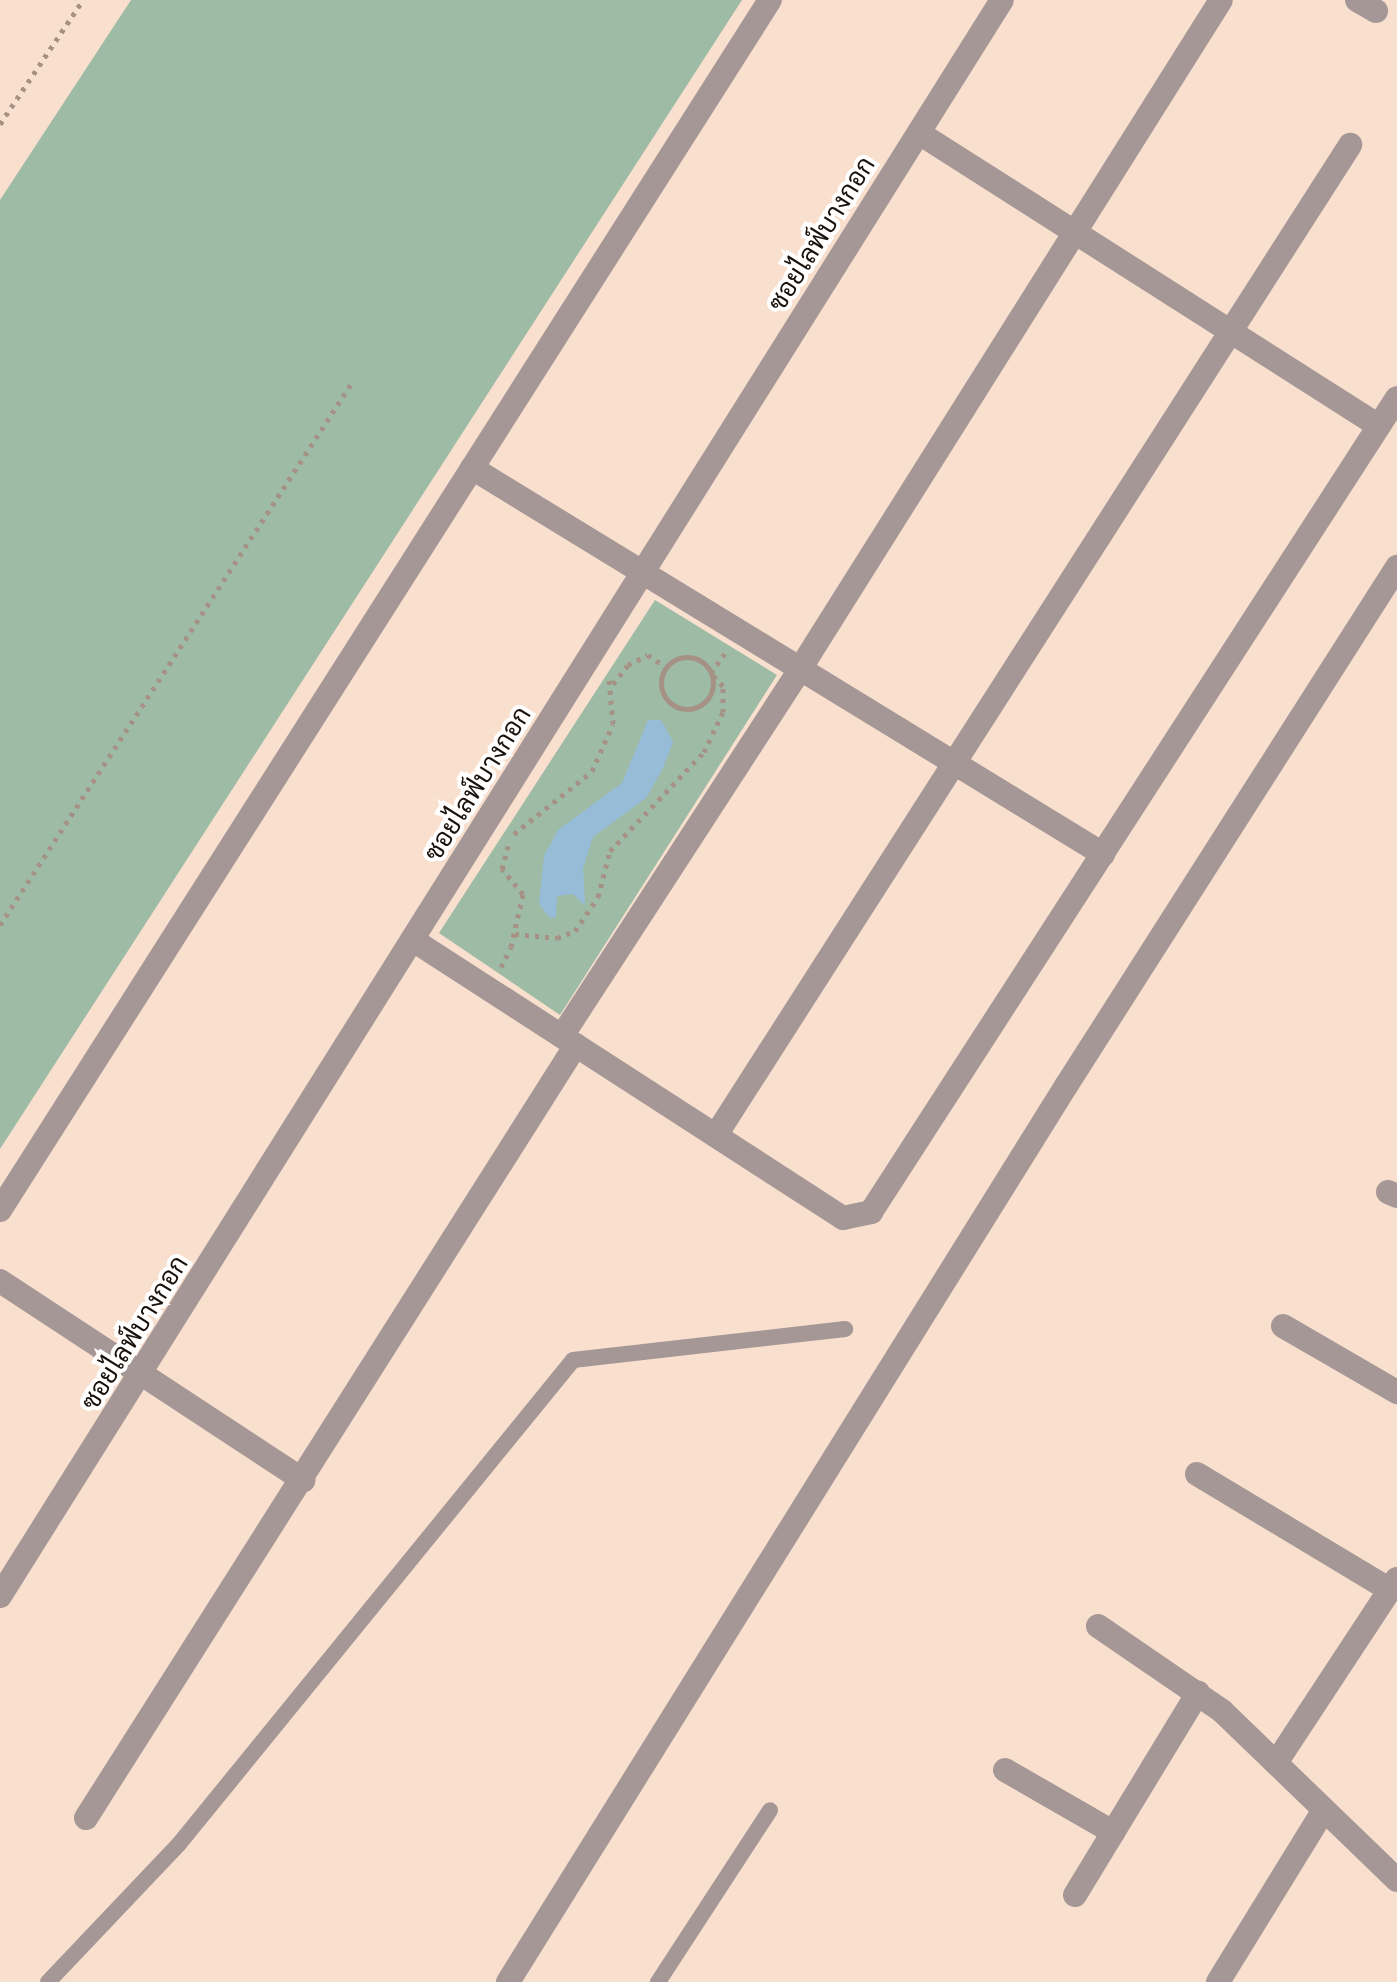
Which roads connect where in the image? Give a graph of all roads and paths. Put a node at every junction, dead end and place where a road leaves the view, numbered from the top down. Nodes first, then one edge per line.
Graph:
1 (83, 0) edge
2 (770, 0) edge
3 (1002, 0) edge
4 (1221, 0) edge
5 (0, 124) edge
6 (919, 133) junction
7 (1350, 145) dead end
8 (1076, 233) junction
9 (1231, 332) junction
10 (353, 381) dead end
11 (1397, 398) edge
12 (1379, 426) junction
13 (472, 468) junction
14 (1397, 567) edge
15 (643, 573) junction
16 (740, 632) junction
17 (592, 655) junction
18 (667, 668) junction
19 (800, 669) junction
20 (711, 673) junction
21 (613, 684) junction
22 (954, 764) junction
23 (1103, 854) junction
24 (0, 925) edge
25 (515, 934) junction
26 (413, 940) junction
27 (490, 989) junction
28 (569, 1040) junction
29 (716, 1135) junction
30 (0, 1210) edge
31 (0, 1281) edge
32 (1283, 1326) dead end
33 (845, 1329) dead end
34 (141, 1376) junction
35 (1397, 1392) edge
36 (1197, 1474) dead end
37 (303, 1480) junction
38 (1394, 1584) edge
39 (0, 1596) edge
40 (1098, 1626) dead end
41 (1198, 1693) junction
42 (1276, 1763) junction
43 (1005, 1770) dead end
44 (770, 1810) dead end
45 (1324, 1810) junction
46 (86, 1818) dead end
47 (1113, 1832) junction
48 (1397, 1880) edge
49 (1075, 1895) dead end
50 (48, 1982) edge
51 (508, 1982) edge
52 (658, 1982) edge
53 (1218, 1982) edge

1 - 5 path
2 - 13 street
3 - 6 street, ซอยไลฟ์บางกอก
4 - 8 street
6 - 8 street
6 - 15 street, ซอยไลฟ์บางกอก
7 - 9 street
8 - 9 street
8 - 19 street
9 - 12 street
9 - 22 street
10 - 24 path
11 - 12 street
12 - 23 street
13 - 15 street
13 - 30 street
14 - 51 street
15 - 16 street
15 - 17 street, ซอยไลฟ์บางกอก
16 - 19 street
16 - 20 path
17 - 21 path
17 - 26 street, ซอยไลฟ์บางกอก
18 - 20 path
18 - 20 path
18 - 21 path
19 - 22 street
19 - 28 street
20 - 25 path
21 - 25 path
22 - 23 street
22 - 29 street
23 - 29 street
25 - 27 path
26 - 27 street
26 - 34 street, ซอยไลฟ์บางกอก
27 - 28 street
28 - 29 street
28 - 37 street
31 - 34 street
32 - 35 street
33 - 50 lane
34 - 37 street
34 - 39 street, ซอยไลฟ์บางกอก
36 - 38 street
37 - 46 street
38 - 42 street
40 - 41 street
41 - 42 street
41 - 47 street
42 - 45 street
43 - 47 street
44 - 52 lane
45 - 48 street
45 - 53 street
47 - 49 street

